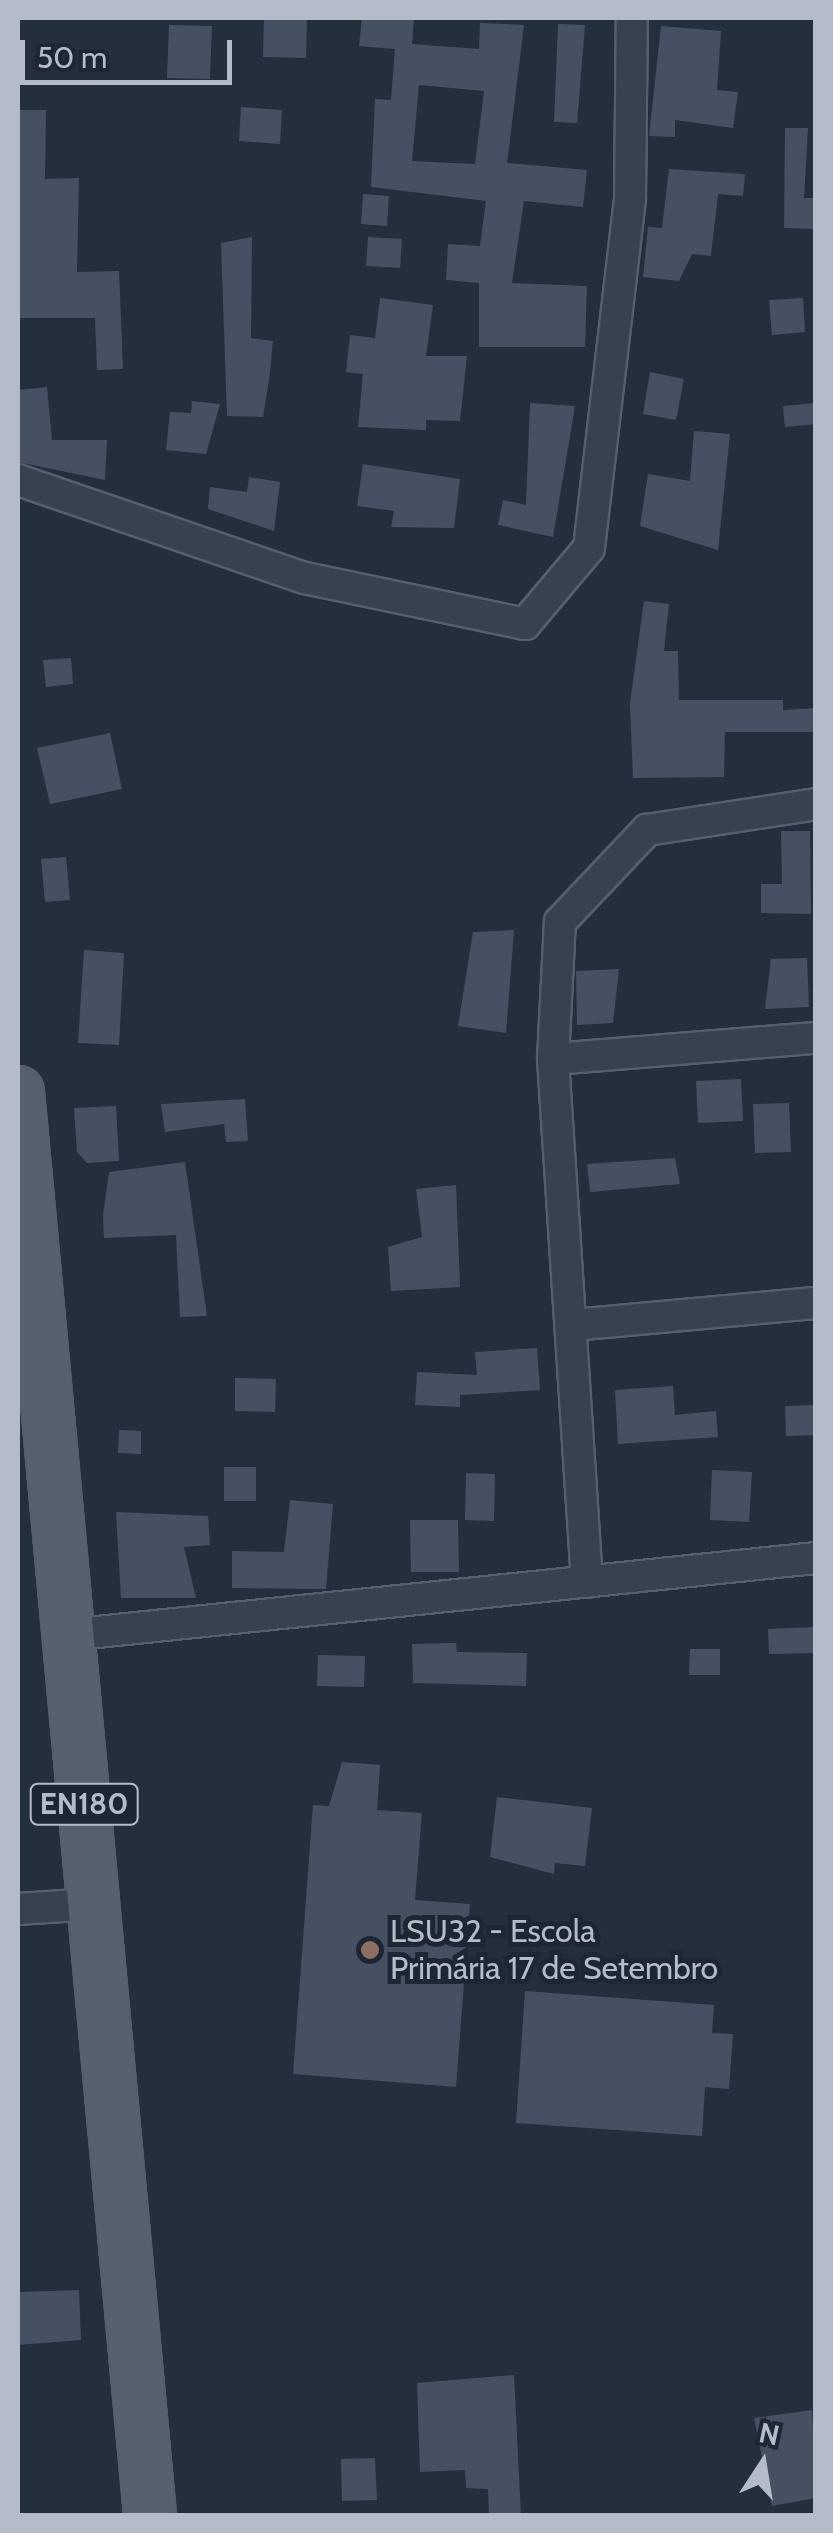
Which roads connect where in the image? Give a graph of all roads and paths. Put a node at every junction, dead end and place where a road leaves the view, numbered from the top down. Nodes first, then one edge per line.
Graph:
1 (632, 18) edge
2 (18, 480) edge
3 (816, 804) edge
4 (816, 1038) edge
5 (553, 1059) junction
6 (18, 1092) edge
7 (816, 1303) edge
8 (573, 1326) junction
9 (816, 1558) edge
10 (587, 1582) junction
11 (68, 1635) junction
12 (93, 1904) junction
13 (18, 1909) edge
14 (150, 2516) edge

1 - 2 street
3 - 5 street
4 - 5 street
5 - 8 street
6 - 11 main road, EN180
7 - 8 street
8 - 10 street
9 - 10 street
10 - 11 street
11 - 12 main road, EN180
12 - 13 street
12 - 14 main road, EN180

